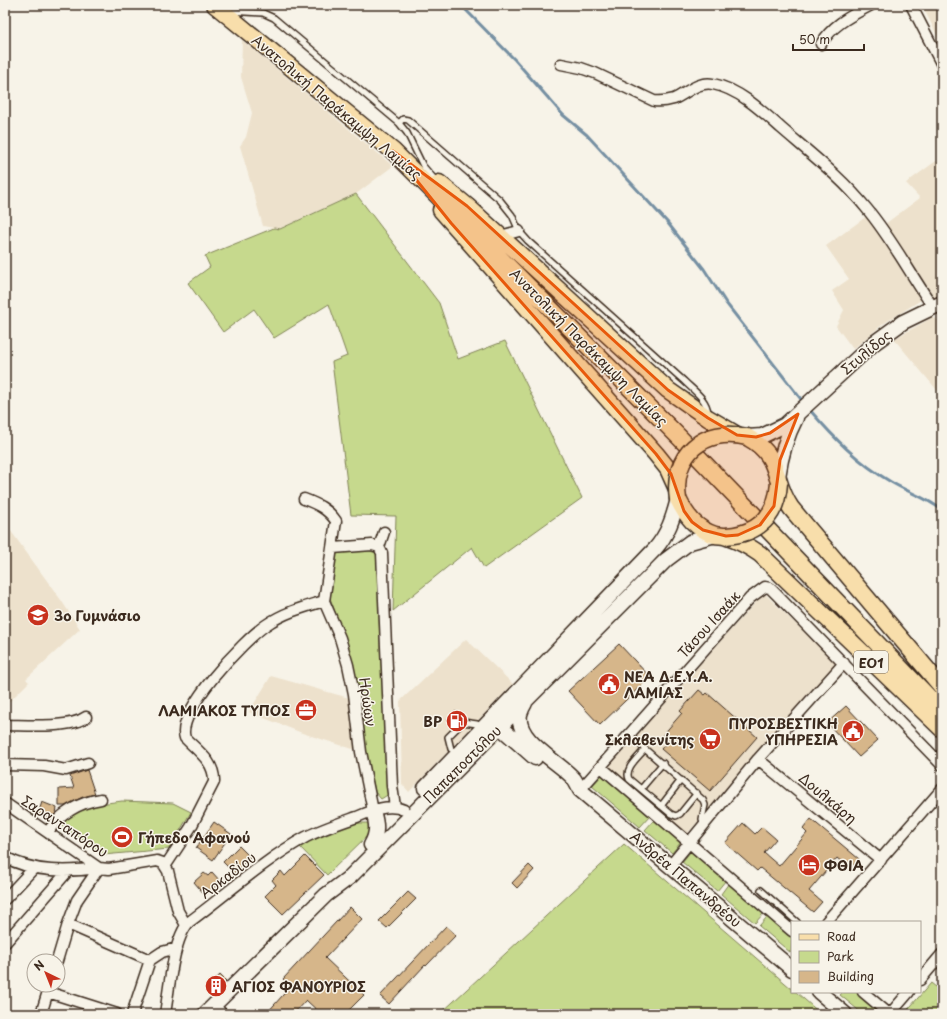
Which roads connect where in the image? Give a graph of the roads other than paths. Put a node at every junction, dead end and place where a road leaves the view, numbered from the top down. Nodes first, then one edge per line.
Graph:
1 (871, 5) edge
2 (911, 5) edge
3 (218, 8) edge
4 (821, 44) dead end
5 (561, 64) dead end
6 (942, 65) edge
7 (400, 123) junction
8 (393, 152) junction
9 (436, 181) junction
10 (519, 231) junction
11 (500, 236) junction
12 (938, 305) edge
13 (798, 414) junction
14 (708, 418) junction
15 (742, 436) junction
16 (779, 480) junction
17 (678, 494) junction
18 (304, 499) dead end
19 (384, 532) dead end
20 (720, 536) junction
21 (379, 547) junction
22 (333, 548) junction
23 (324, 601) junction
24 (908, 646) junction
25 (844, 663) junction
26 (942, 682) edge
27 (942, 688) edge
28 (526, 701) junction
29 (942, 711) edge
30 (86, 717) dead end
31 (498, 721) junction
32 (5, 724) edge
33 (477, 724) dead end
34 (942, 729) edge
35 (629, 735) junction
36 (451, 749) dead end
37 (645, 749) junction
38 (758, 759) junction
39 (88, 763) dead end
40 (5, 764) edge
41 (663, 764) junction
42 (942, 765) edge
43 (601, 767) junction
44 (681, 780) junction
45 (641, 789) junction
46 (942, 789) edge
47 (580, 790) junction
48 (697, 793) junction
49 (101, 799) dead end
50 (5, 803) edge
51 (661, 806) junction
52 (373, 811) junction
53 (403, 811) junction
54 (704, 824) junction
55 (48, 832) junction
56 (689, 842) junction
57 (371, 845) junction
58 (5, 857) edge
59 (881, 860) junction
60 (166, 865) junction
61 (670, 866) junction
62 (34, 868) junction
63 (99, 868) junction
64 (68, 870) junction
65 (761, 890) dead end
66 (326, 895) junction
67 (5, 899) edge
68 (796, 921) edge
69 (827, 921) edge
70 (68, 924) junction
71 (186, 925) junction
72 (791, 930) edge
73 (5, 943) edge
74 (177, 948) junction
75 (59, 953) edge
76 (942, 954) edge
77 (150, 960) junction
78 (791, 966) edge
79 (921, 979) edge
80 (47, 993) edge
81 (62, 993) edge
82 (820, 993) edge
83 (864, 993) edge
84 (908, 993) edge
85 (215, 1004) junction
86 (41, 1014) edge
87 (117, 1014) edge
88 (132, 1014) edge
89 (165, 1014) edge
90 (205, 1014) edge
91 (226, 1014) edge
92 (845, 1014) edge
93 (890, 1014) edge

1 - 4 street
2 - 6 street
3 - 7 lane
3 - 8 main road, Ανατολική Παράκαμψη Λαμίας
5 - 12 street
7 - 9 lane
7 - 10 lane
8 - 9 main road
8 - 17 main road
8 - 29 main road, Ανατολική Παράκαμψη Λαμίας
9 - 11 main road
10 - 11 street
10 - 14 lane
11 - 14 main road
12 - 13 main road, Στυλίδος
13 - 15 main road, Στυλίδος
13 - 16 main road, Στυλίδος
14 - 15 main road
15 - 16 main road, ΕΟ1
15 - 17 main road, bridge
16 - 20 main road, bridge
16 - 24 main road, ΕΟ1
17 - 20 main road, ΕΟ1
17 - 31 main road, Παπαποστόλου
18 - 22 street
19 - 21 street
20 - 28 main road, Παπαποστόλου
20 - 34 main road, ΕΟ1
21 - 22 street
21 - 53 street
22 - 23 street
23 - 52 street, Ηρώων
23 - 60 street
24 - 26 street
24 - 27 main road, ΕΟ1
25 - 35 street, Τάσου Ισαάκ
25 - 38 street
25 - 42 street
28 - 31 main road, Παπαποστόλου
28 - 47 main road, Ανδρέα Παπανδρέου
30 - 32 street
31 - 47 main road, Ανδρέα Παπανδρέου
31 - 53 main road, Παπαποστόλου
33 - 36 lane
35 - 37 lane
35 - 43 street, Τάσου Ισαάκ
37 - 41 lane
37 - 45 lane
38 - 54 street
38 - 59 street, Δουλκάρη
39 - 40 street
41 - 44 lane
41 - 45 lane
43 - 47 street, Τάσου Ισαάκ
43 - 56 street
44 - 48 lane
44 - 51 lane
45 - 51 lane
46 - 59 street
47 - 61 main road, Ανδρέα Παπανδρέου
48 - 51 lane
48 - 54 lane
49 - 55 street
50 - 55 street, Σαρανταπόρου
52 - 53 street, Αρκαδίου
52 - 57 main road
52 - 71 street, Αρκαδίου
53 - 57 main road, Παπαποστόλου
53 - 66 main road, Παπαποστόλου
54 - 56 street
55 - 63 street, Σαρανταπόρου
56 - 61 street
56 - 72 street
57 - 66 main road, Παπαποστόλου
58 - 62 street
59 - 69 street
60 - 63 street, Σαρανταπόρου
60 - 71 street
61 - 78 main road, Ανδρέα Παπανδρέου
62 - 64 street
62 - 67 street
63 - 64 street
63 - 70 street
64 - 73 street
65 - 68 lane
66 - 85 main road, Παπαποστόλου
70 - 75 street
70 - 77 street
71 - 74 street
74 - 77 street
74 - 89 street
76 - 79 street
77 - 88 street
80 - 86 street
81 - 87 street
82 - 92 main road
83 - 93 street
84 - 93 street
85 - 90 main road, Παπαποστόλου
85 - 91 lane

